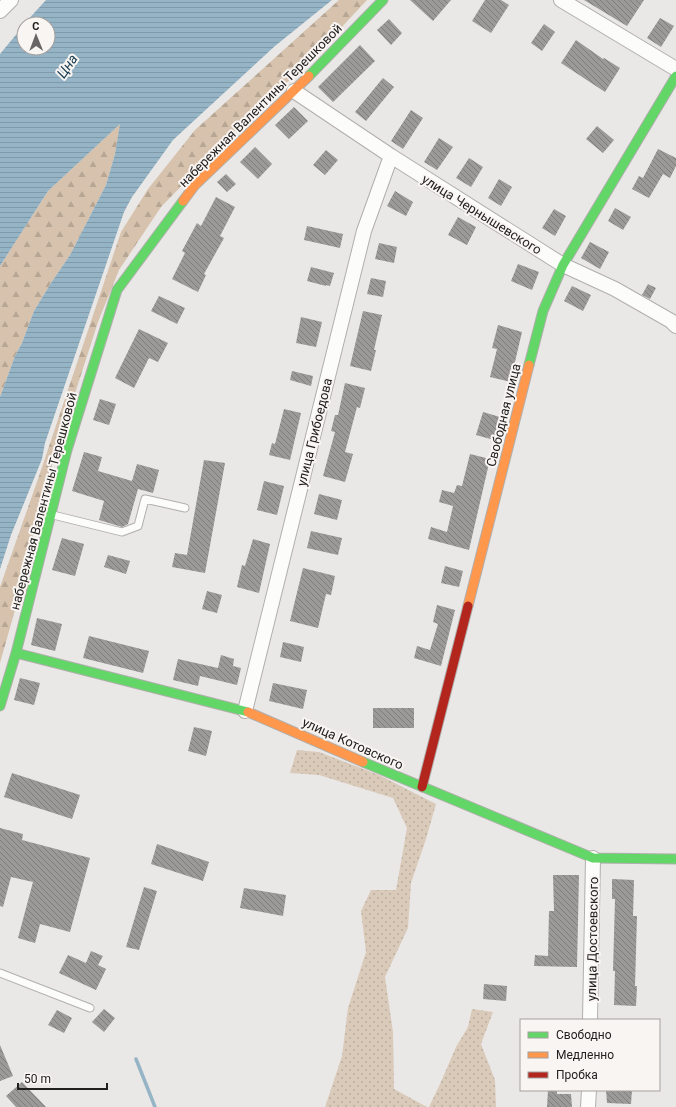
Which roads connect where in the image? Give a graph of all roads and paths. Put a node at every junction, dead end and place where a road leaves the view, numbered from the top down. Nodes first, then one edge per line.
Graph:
1 (11, 0) edge
2 (383, 0) edge
3 (560, 0) edge
4 (0, 10) edge
5 (676, 69) edge
6 (676, 76) edge
7 (294, 91) junction
8 (391, 156) junction
9 (563, 264) junction
10 (676, 326) edge
11 (185, 508) dead end
12 (51, 514) junction
13 (16, 653) junction
14 (0, 706) edge
15 (245, 710) junction
16 (422, 788) junction
17 (593, 858) junction
18 (676, 859) edge
19 (0, 973) edge
20 (90, 1008) dead end
21 (590, 1019) edge
22 (588, 1091) edge
23 (588, 1107) edge

1 - 4 street
2 - 7 street, набережная Валентины Терешковой
3 - 5 street
6 - 9 street, Свободная улица
7 - 8 street, улица Чернышевского
7 - 12 street, набережная Валентины Терешковой
8 - 9 street, улица Чернышевского
8 - 15 street, улица Грибоедова
9 - 10 street, улица Чернышевского
9 - 16 street, Свободная улица
11 - 12 lane
12 - 13 street, набережная Валентины Терешковой
13 - 14 street, набережная Валентины Терешковой
13 - 15 street, улица Котовского
15 - 16 street, улица Котовского
16 - 17 street, улица Котовского
17 - 18 street, улица Котовского
17 - 21 street, улица Достоевского
19 - 20 lane
22 - 23 street

